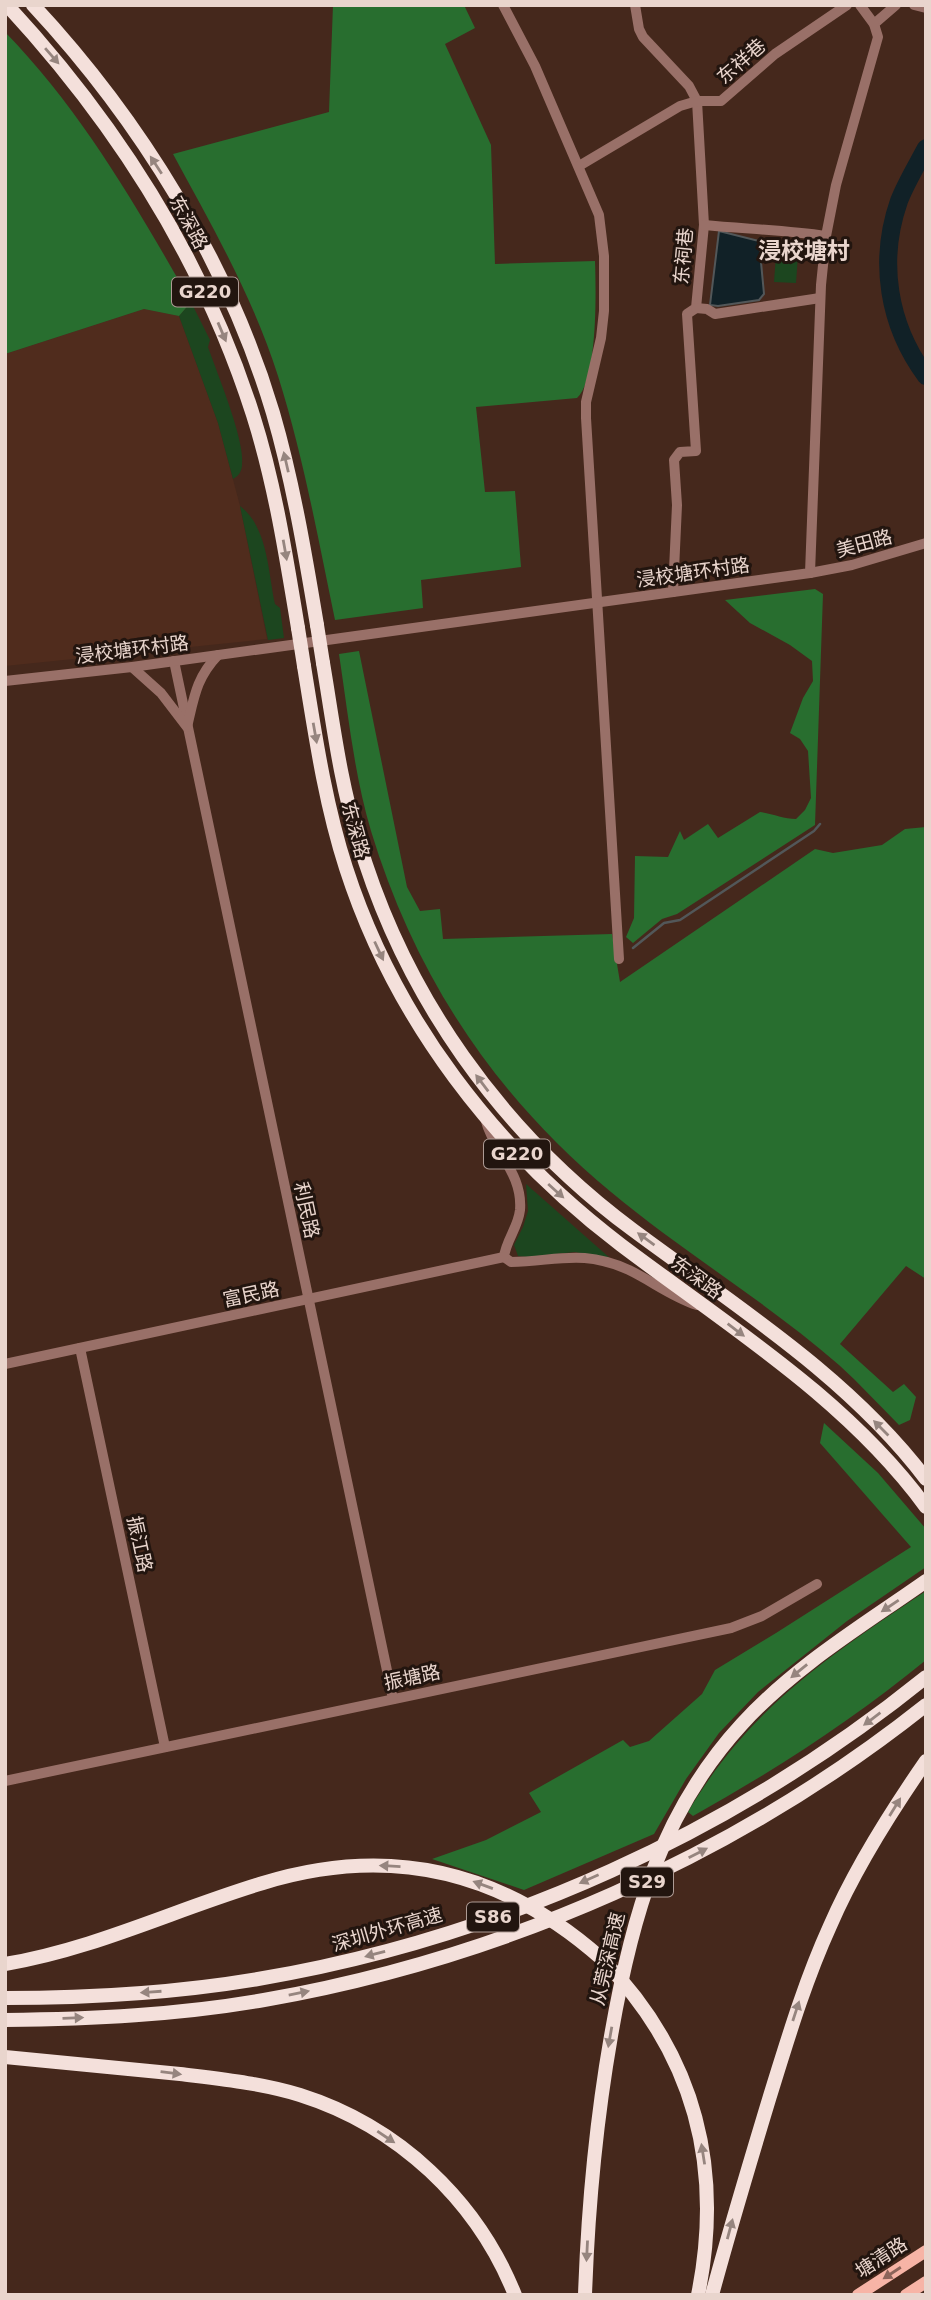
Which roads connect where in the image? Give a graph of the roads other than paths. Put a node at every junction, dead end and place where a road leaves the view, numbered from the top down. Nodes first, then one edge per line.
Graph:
1 (6, 5) edge
2 (33, 5) edge
3 (503, 5) edge
4 (635, 5) edge
5 (847, 5) edge
6 (860, 5) edge
7 (896, 5) edge
8 (914, 5) edge
9 (926, 8) edge
10 (874, 24) junction
11 (697, 101) junction
12 (579, 166) junction
13 (704, 225) junction
14 (826, 236) junction
15 (820, 298) junction
16 (695, 308) junction
17 (926, 543) edge
18 (810, 573) junction
19 (673, 592) junction
20 (597, 603) junction
21 (218, 655) junction
22 (174, 661) junction
23 (132, 667) junction
24 (5, 681) edge
25 (187, 727) junction
26 (619, 959) dead end
27 (485, 1118) junction
28 (504, 1257) junction
29 (308, 1299) junction
30 (705, 1307) junction
31 (80, 1348) junction
32 (5, 1364) edge
33 (926, 1479) edge
34 (926, 1507) edge
35 (926, 1581) edge
36 (817, 1584) dead end
37 (926, 1677) edge
38 (393, 1699) junction
39 (926, 1705) edge
40 (165, 1747) junction
41 (926, 1761) edge
42 (5, 1781) edge
43 (5, 1964) edge
44 (5, 1998) edge
45 (5, 2020) edge
46 (5, 2057) edge
47 (926, 2251) edge
48 (926, 2282) edge
49 (515, 2295) edge
50 (585, 2295) edge
51 (698, 2295) edge
52 (712, 2295) edge
53 (858, 2295) edge
54 (906, 2295) edge

1 -> 27 highway, 东深路 / G220, bridge
33 -> 2 highway, 东深路 / G220, bridge
3 - 12 street
4 - 11 street
5 - 11 street, 东祥巷
6 - 10 street
7 - 10 street
8 - 9 street
10 - 14 street
11 - 12 street, 东祥巷
11 - 13 street, 东祠巷
12 - 20 street
13 - 14 street
13 - 16 street, 东祠巷
14 - 15 street
15 - 16 street
15 - 18 street
16 - 19 street, 东祠巷
17 - 18 street, 美田路
18 - 19 street, 浸校塘环村路
19 - 20 street, 浸校塘环村路
20 - 21 street, 浸校塘环村路
20 - 26 street
21 - 22 street, 浸校塘环村路
21 - 25 street, 利民路
22 - 23 street, 浸校塘环村路
22 - 25 street, 利民路
23 - 24 street, 浸校塘环村路
23 - 25 street, 利民路
25 - 29 street, 利民路
27 - 28 street
27 -> 30 highway, 东深路 / G220
28 - 29 street, 富民路
28 - 30 street, 富民路
29 - 31 street, 富民路
29 - 38 street, 利民路
30 -> 34 highway, 东深路 / G220
31 - 32 street, 富民路
31 - 40 street, 振江路
35 -> 50 highway, 从莞深高速 / S29
36 - 38 street, 振塘路
37 -> 44 highway, 深圳外环高速 / S86, bridge
38 - 40 street, 振塘路
45 -> 39 highway, S86, bridge
40 - 42 street, 振塘路
52 -> 41 highway
51 -> 43 highway, bridge
46 -> 49 highway
47 -> 53 main road, 塘清路
48 - 54 main road

